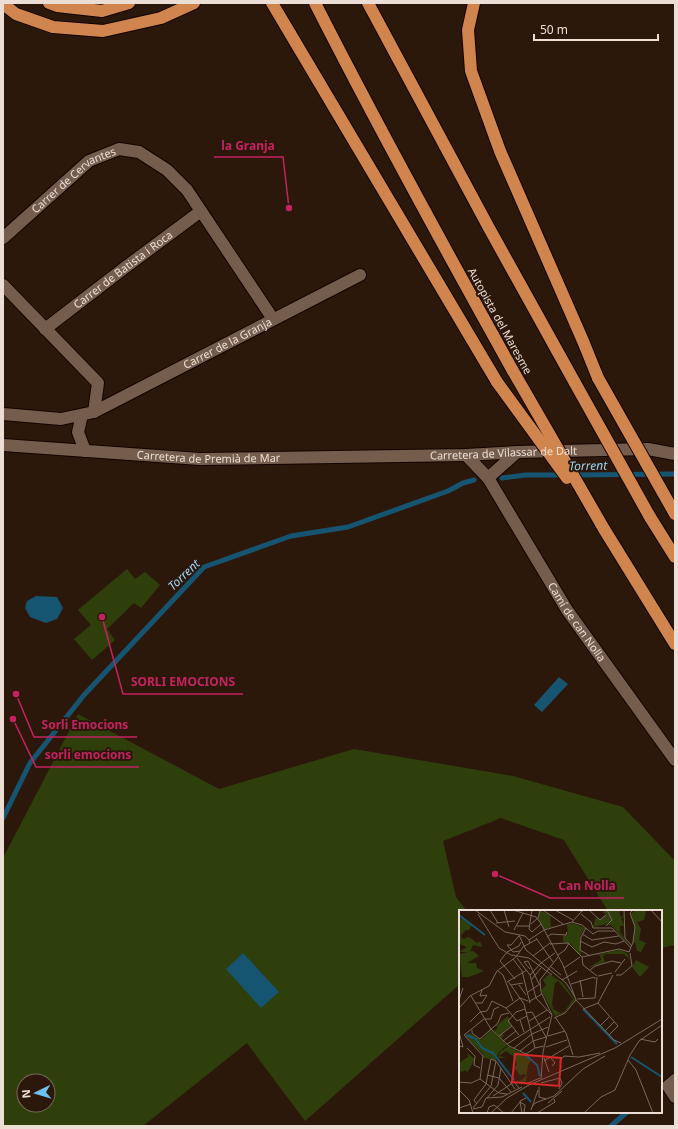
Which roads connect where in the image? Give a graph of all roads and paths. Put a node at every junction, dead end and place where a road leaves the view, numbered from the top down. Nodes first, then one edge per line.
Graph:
1 (49, 3) edge
2 (129, 3) edge
3 (194, 3) edge
4 (272, 3) edge
5 (315, 3) edge
6 (368, 3) edge
7 (474, 3) edge
8 (3, 4) edge
9 (201, 211) junction
10 (3, 238) edge
11 (360, 275) dead end
12 (3, 285) edge
13 (273, 319) junction
14 (45, 329) junction
15 (94, 412) junction
16 (3, 414) edge
17 (82, 415) junction
18 (3, 445) edge
19 (85, 451) junction
20 (517, 452) junction
21 (675, 454) edge
22 (466, 455) junction
23 (332, 457) joint
24 (488, 478) junction
25 (675, 514) edge
26 (604, 529) junction
27 (675, 556) edge
28 (675, 644) edge
29 (675, 760) edge
30 (672, 1083) edge
31 (675, 1097) edge

1 - 2 highway
3 - 8 highway
4 - 26 highway, bridge
5 - 26 highway, Autopista del Maresme, bridge
6 - 27 highway, bridge
7 - 25 highway, bridge
9 - 10 street, Carrer de Cervantes
9 - 13 street, Carrer de Cervantes
9 - 14 street, Carrer de Batista i Roca
11 - 13 street, Carrer de la Granja
12 - 14 street
13 - 15 street, Carrer de la Granja
14 - 15 street
15 - 17 street, Carrer de la Granja
16 - 17 street, Carrer de la Granja
17 - 19 street
18 - 19 street, Carretera de Premià de Mar
19 - 23 street, Carretera de Premià de Mar
20 - 21 street, Carretera de Vilassar de Dalt
20 - 22 street, Carretera de Vilassar de Dalt
20 - 24 street
22 - 23 street, Carretera de Vilassar de Dalt
22 - 24 street, Camí de can Nolla
24 - 29 street, Camí de can Nolla
26 - 28 highway, Autopista del Maresme
30 - 31 street

